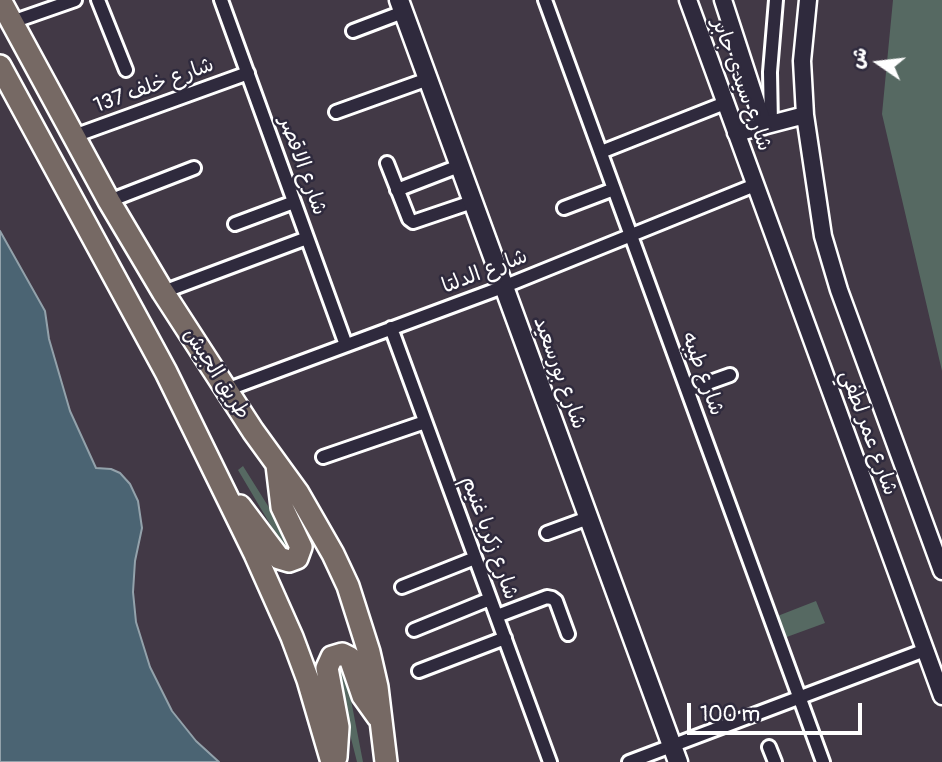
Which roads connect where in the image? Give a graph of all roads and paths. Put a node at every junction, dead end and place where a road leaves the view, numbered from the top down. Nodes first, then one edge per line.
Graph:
1 (0, 0) edge
2 (75, 0) edge
3 (98, 0) edge
4 (221, 0) edge
5 (545, 0) edge
6 (688, 0) edge
7 (723, 0) edge
8 (776, 0) edge
9 (807, 0) edge
10 (401, 6) edge
11 (12, 22) junction
12 (353, 31) dead end
13 (0, 66) edge
14 (126, 71) dead end
15 (248, 73) junction
16 (428, 79) junction
17 (725, 103) junction
18 (336, 112) dead end
19 (804, 115) junction
20 (767, 125) junction
21 (736, 133) junction
22 (74, 136) junction
23 (601, 152) junction
24 (387, 163) dead end
25 (459, 166) junction
26 (194, 168) dead end
27 (755, 185) junction
28 (614, 189) junction
29 (397, 190) junction
30 (109, 201) junction
31 (294, 202) junction
32 (472, 202) junction
33 (564, 208) dead end
34 (235, 224) dead end
35 (631, 235) junction
36 (307, 238) junction
37 (503, 287) junction
38 (163, 292) junction
39 (391, 328) junction
40 (346, 345) junction
41 (730, 375) dead end
42 (226, 390) junction
43 (688, 390) junction
44 (425, 422) junction
45 (323, 457) dead end
46 (277, 465) junction
47 (219, 484) junction
48 (588, 518) junction
49 (547, 533) dead end
50 (475, 558) junction
51 (942, 571) edge
52 (402, 587) dead end
53 (490, 599) junction
54 (497, 616) junction
55 (414, 630) dead end
56 (568, 634) dead end
57 (505, 638) junction
58 (925, 650) junction
59 (419, 671) dead end
60 (942, 696) edge
61 (800, 697) junction
62 (382, 721) junction
63 (769, 747) dead end
64 (675, 754) edge
65 (333, 762) edge
66 (386, 762) edge
67 (550, 762) edge
68 (629, 762) edge
69 (775, 762) edge
70 (823, 762) edge

1 - 11 highway, طريق الجيش
2 - 11 street
3 - 14 street
4 - 15 street, شارع الاقصر
5 - 23 street, شارع طيبه
6 - 17 street, شارع سيدى جابر
7 - 20 street, شارع سيدى جابر
8 - 20 street
9 - 19 street, شارع عمر لطفي
10 - 12 street
10 - 16 main road, شارع بورسعيد
11 - 22 highway, طريق الجيش
13 - 47 highway, طريق الجيش
15 - 22 street, شارع خلف 137
15 - 31 street, شارع الاقصر
16 - 18 street
16 - 25 main road, شارع بورسعيد
17 - 21 street, شارع سيدى جابر
17 - 23 street
19 - 20 street
19 - 51 street, شارع عمر لطفي
20 - 21 street
21 - 27 street, شارع سيدى جابر
22 - 30 highway, طريق الجيش
23 - 28 street, شارع طيبه
24 - 29 street
25 - 29 street
25 - 32 main road, شارع بورسعيد
26 - 30 street
27 - 35 street, شارع الدلتا
27 - 58 street, شارع عمر لطفي
28 - 33 street
28 - 35 street, شارع طيبه
29 - 32 street
30 - 38 highway, طريق الجيش
31 - 34 street
31 - 36 street, شارع الاقصر
32 - 37 main road, شارع بورسعيد
35 - 37 street, شارع الدلتا
35 - 43 street, شارع طيبه
36 - 38 street
36 - 40 street, شارع الاقصر
37 - 39 street, شارع الدلتا
37 - 48 main road, شارع بورسعيد
38 - 42 highway, طريق الجيش
39 - 40 street, شارع الدلتا
39 - 44 street, شارع زكريا غنيم
40 - 42 street, شارع الدلتا
41 - 43 street
42 - 46 highway, طريق الجيش
43 - 61 street, شارع طيبه
44 - 45 street
44 - 50 street, شارع زكريا غنيم
46 - 47 highway
46 - 62 highway, طريق الجيش
47 - 65 highway, طريق الجيش
48 - 49 street
48 - 64 main road, شارع بورسعيد
50 - 52 street
50 - 53 street, شارع زكريا غنيم
53 - 54 street, شارع زكريا غنيم
53 - 55 street
54 - 56 street
54 - 57 street, شارع زكريا غنيم
57 - 59 street
57 - 67 street, شارع زكريا غنيم
58 - 60 street, شارع عمر لطفي
58 - 61 street
61 - 64 street
61 - 70 street, شارع طيبه
62 - 65 highway
62 - 66 highway, طريق الجيش
63 - 69 street
64 - 68 street

